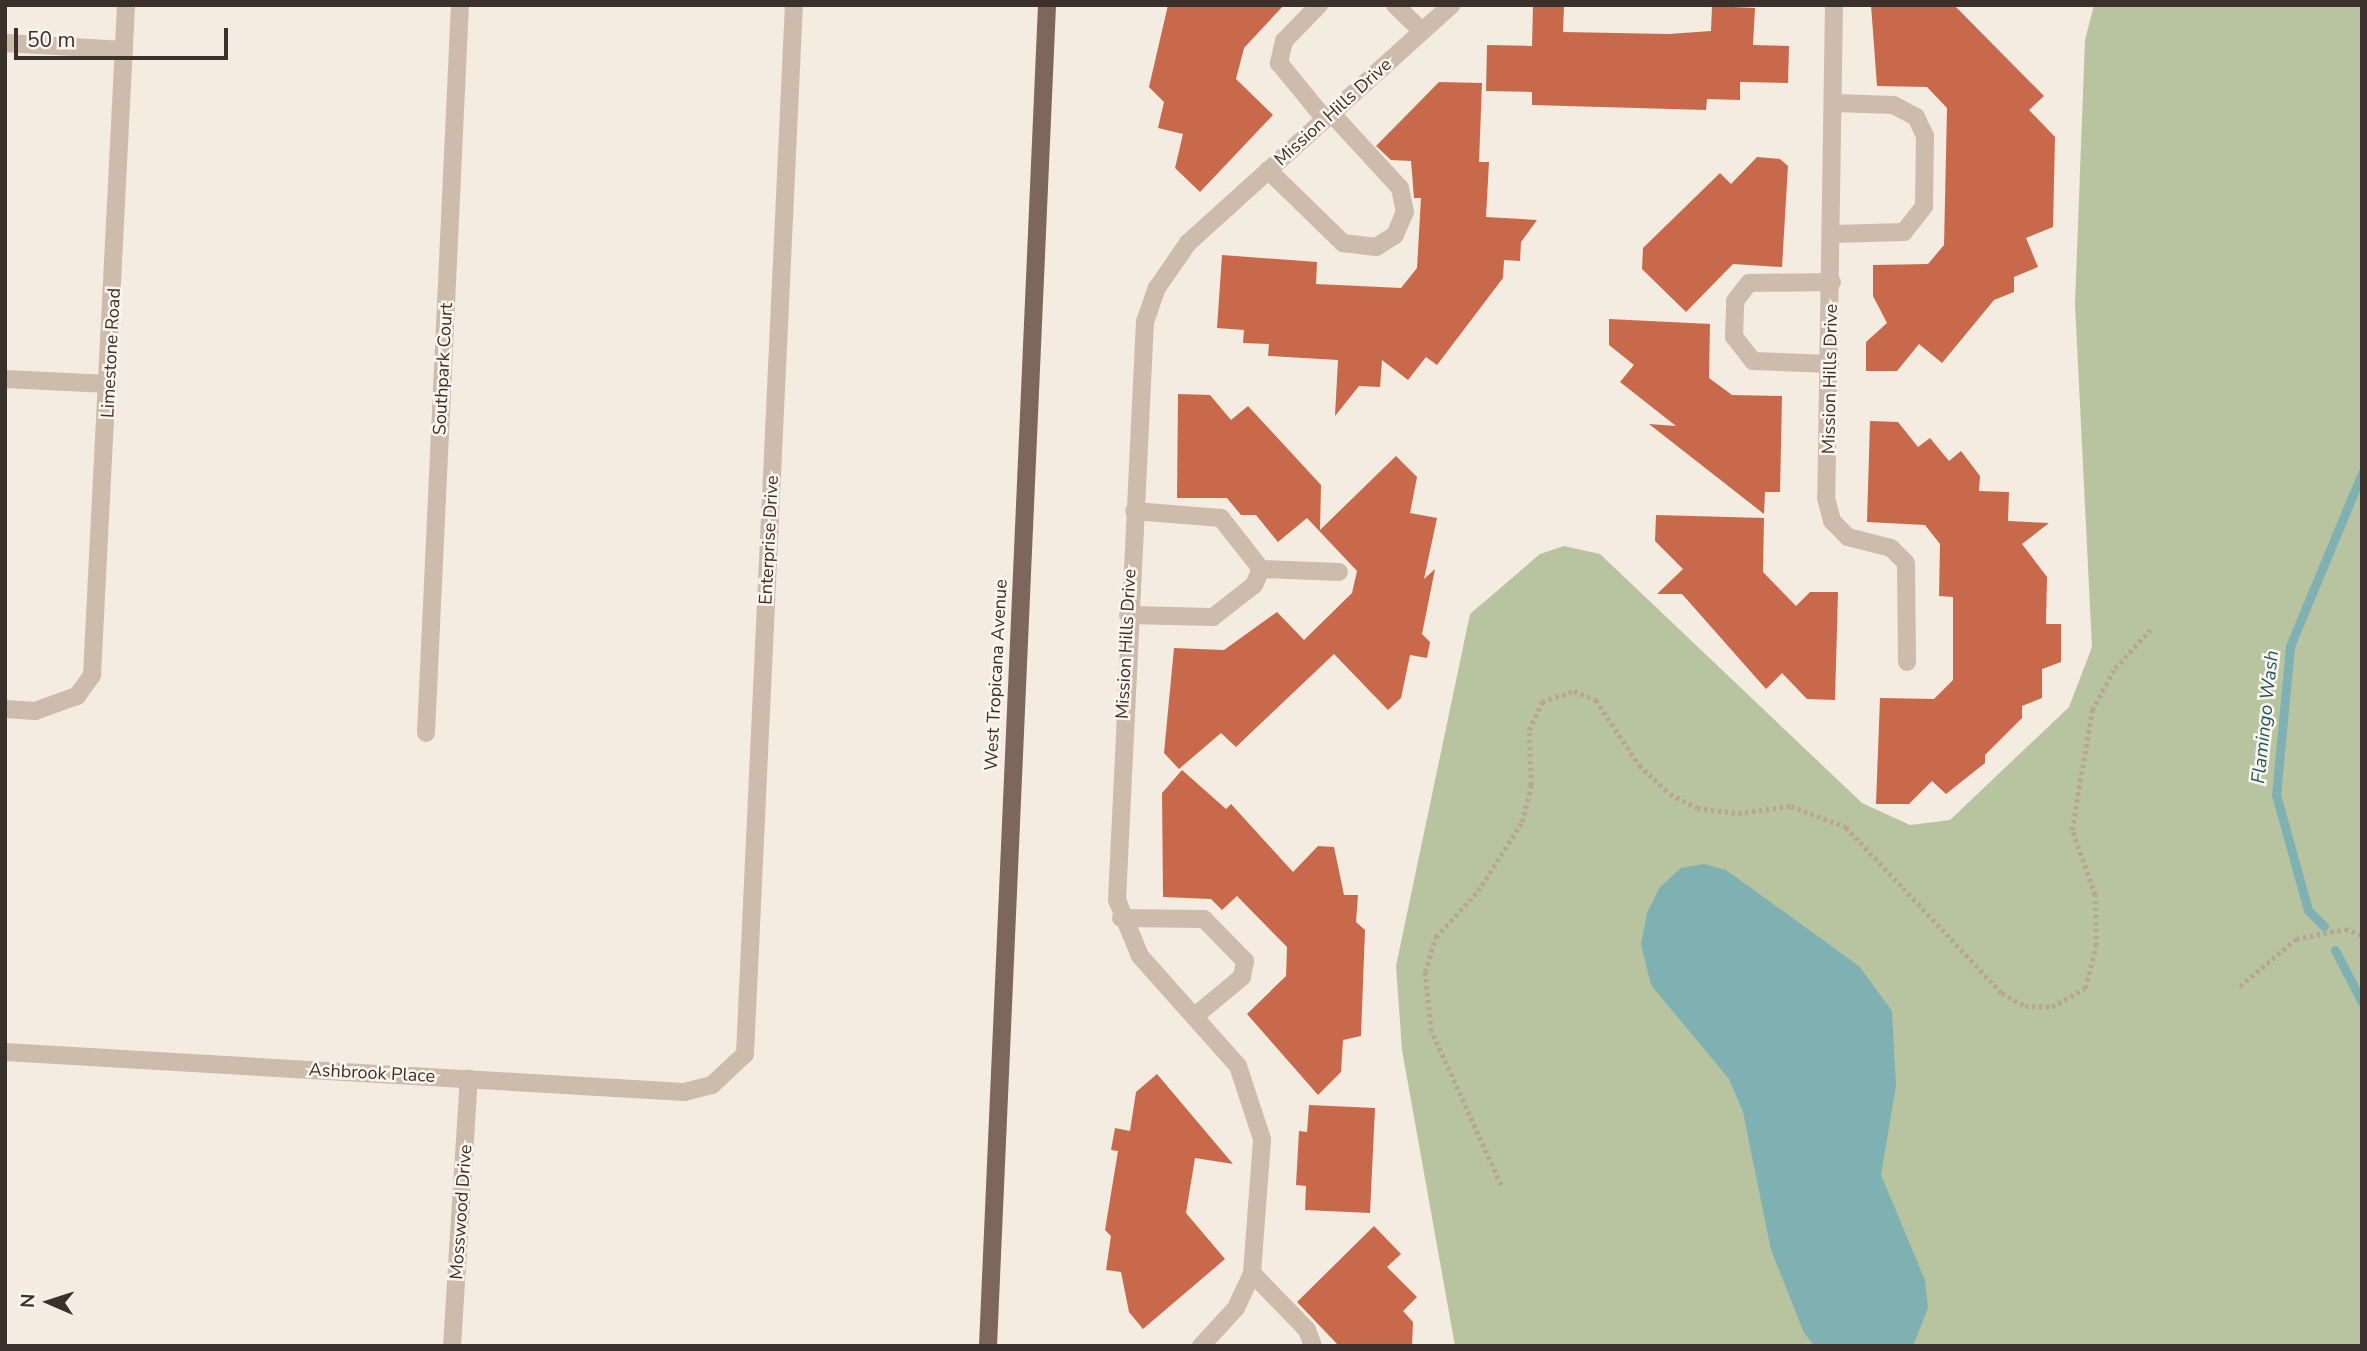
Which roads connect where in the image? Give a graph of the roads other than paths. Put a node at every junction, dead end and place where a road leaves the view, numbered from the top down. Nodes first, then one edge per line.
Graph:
1 (126, 5) edge
2 (460, 5) edge
3 (794, 5) edge
4 (1047, 5) edge
5 (1319, 5) edge
6 (1395, 5) edge
7 (1451, 5) edge
8 (1834, 5) edge
9 (1422, 31) junction
10 (5, 43) edge
11 (124, 50) junction
12 (1836, 103) junction
13 (1328, 116) junction
14 (1268, 170) junction
15 (1833, 234) junction
16 (1832, 282) junction
17 (1830, 364) junction
18 (5, 379) edge
19 (110, 384) junction
20 (1134, 511) junction
21 (1261, 569) junction
22 (1339, 572) dead end
23 (1128, 615) junction
24 (1907, 662) dead end
25 (5, 709) edge
26 (426, 733) dead end
27 (1121, 918) junction
28 (1195, 1016) junction
29 (5, 1052) edge
30 (733, 1070) joint
31 (469, 1079) junction
32 (1252, 1273) junction
33 (452, 1346) edge
34 (988, 1346) edge
35 (1201, 1346) edge
36 (1313, 1346) edge

1 - 11 street, Limestone Road
2 - 26 street, Southpark Court
3 - 30 street, Enterprise Drive
4 - 34 main road, West Tropicana Avenue
5 - 13 street
6 - 9 street
7 - 9 street, Mission Hills Drive
8 - 12 street, Mission Hills Drive
9 - 13 street, Mission Hills Drive
10 - 11 street
11 - 19 street, Limestone Road
12 - 15 street, Mission Hills Drive
12 - 15 street
13 - 14 street, Mission Hills Drive
13 - 14 street
14 - 20 street, Mission Hills Drive
15 - 16 street, Mission Hills Drive
16 - 17 street, Mission Hills Drive
16 - 17 street
17 - 24 street, Mission Hills Drive
18 - 19 street
19 - 25 street, Limestone Road
20 - 21 street
20 - 23 street, Mission Hills Drive
21 - 22 street
21 - 23 street
23 - 27 street, Mission Hills Drive
27 - 28 street, Mission Hills Drive
27 - 28 street
28 - 32 street, Mission Hills Drive
29 - 31 street, Ashbrook Place
30 - 31 street, Ashbrook Place
31 - 33 street, Mosswood Drive
32 - 35 street, Mission Hills Drive
32 - 36 street

